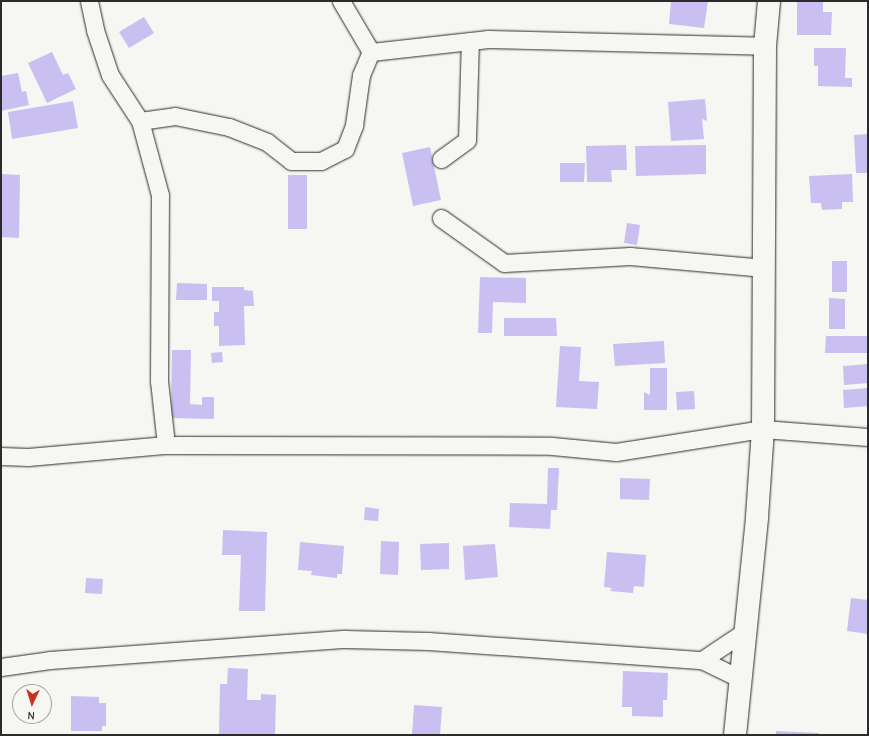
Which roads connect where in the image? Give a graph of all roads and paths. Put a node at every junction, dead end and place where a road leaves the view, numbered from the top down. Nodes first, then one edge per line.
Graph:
1 (89, 1) edge
2 (341, 1) edge
3 (769, 1) edge
4 (470, 41) junction
5 (765, 46) junction
6 (371, 52) junction
7 (140, 121) junction
8 (441, 159) dead end
9 (441, 218) dead end
10 (764, 268) junction
11 (763, 429) junction
12 (868, 437) edge
13 (166, 445) junction
14 (1, 456) edge
15 (744, 632) junction
16 (702, 660) junction
17 (1, 667) edge
18 (741, 679) junction
19 (735, 735) edge

1 - 7 street
2 - 6 street
3 - 5 street
4 - 5 street
4 - 6 street
4 - 8 street
5 - 10 street
6 - 7 street
7 - 13 street
9 - 10 street
10 - 11 street
11 - 12 street
11 - 13 street
11 - 15 street
13 - 14 street
15 - 16 street
15 - 18 street
16 - 17 street
16 - 18 street
18 - 19 street

